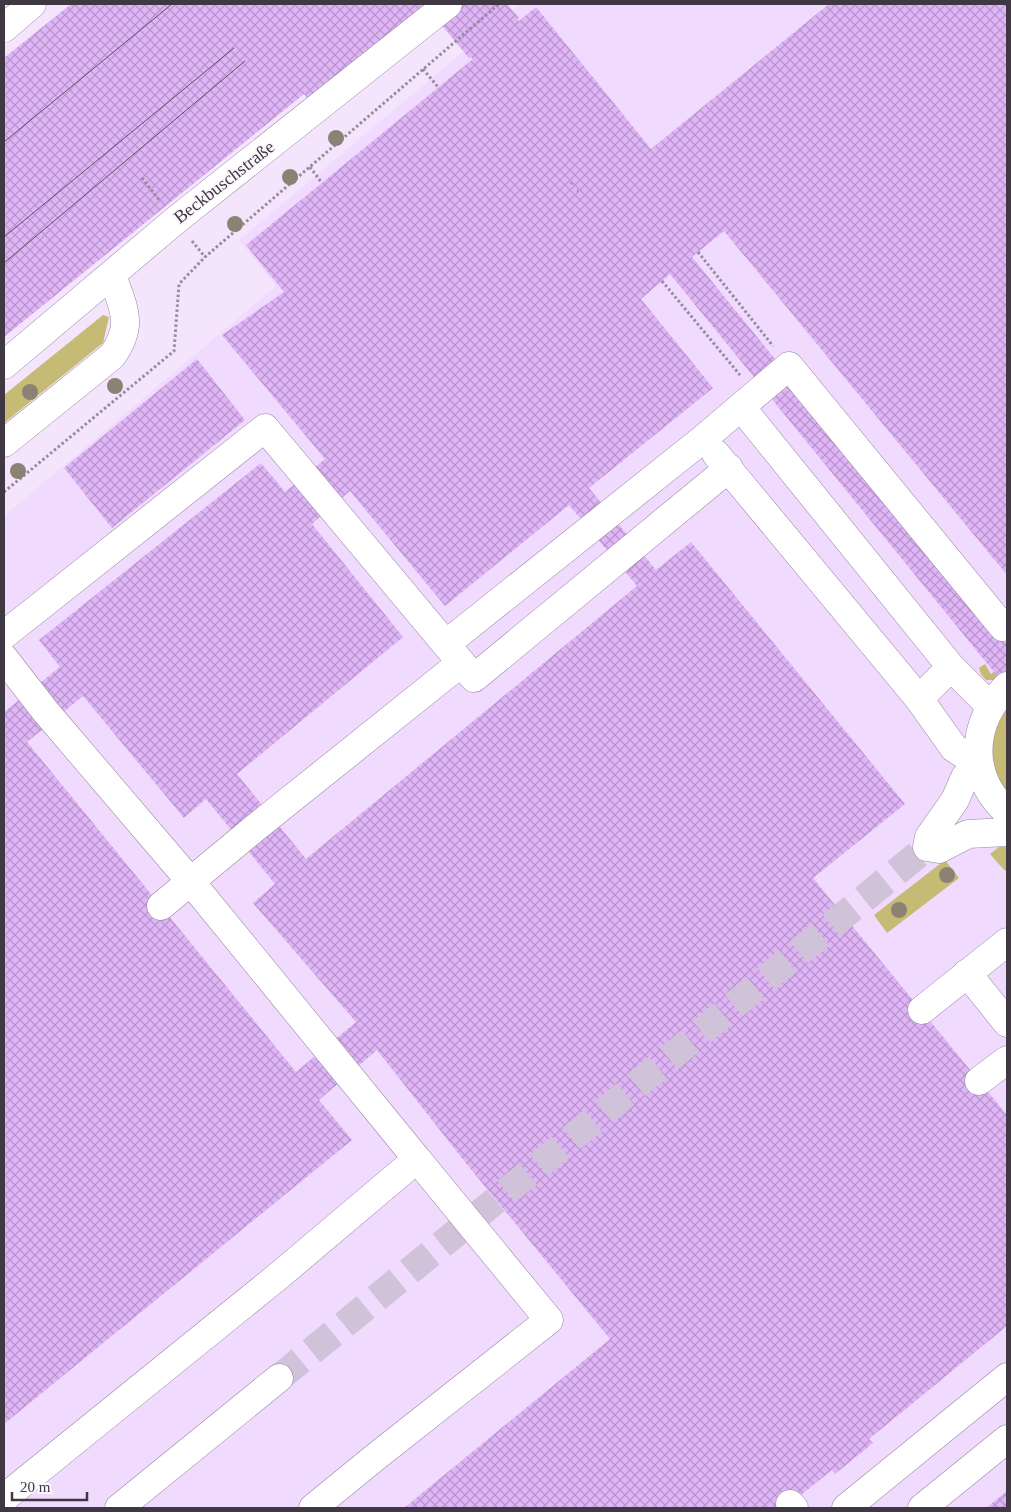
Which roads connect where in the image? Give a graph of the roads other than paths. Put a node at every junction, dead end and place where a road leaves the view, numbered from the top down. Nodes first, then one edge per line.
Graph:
1 (32, 4) edge
2 (448, 4) edge
3 (4, 28) edge
4 (112, 275) junction
5 (4, 365) edge
6 (749, 401) junction
7 (703, 439) junction
8 (4, 443) edge
9 (728, 468) junction
10 (1007, 624) edge
11 (4, 635) edge
12 (454, 653) junction
13 (4, 658) edge
14 (951, 667) junction
15 (1007, 686) edge
16 (919, 699) junction
17 (990, 706) junction
18 (980, 765) junction
19 (1007, 812) edge
20 (1007, 832) edge
21 (191, 882) junction
22 (161, 906) dead end
23 (1007, 942) edge
24 (967, 974) junction
25 (922, 1010) dead end
26 (1007, 1022) edge
27 (1007, 1060) edge
28 (980, 1081) dead end
29 (417, 1159) junction
30 (1007, 1377) edge
31 (279, 1378) tunnel mouth
32 (1007, 1439) edge
33 (4, 1498) edge
34 (119, 1508) edge
35 (313, 1508) edge
36 (846, 1508) edge
37 (922, 1508) edge

1 - 3 lane
2 - 4 lane, Beckbuschstraße
4 - 5 lane, Beckbuschstraße
4 - 8 lane
6 - 7 lane
6 - 10 lane
6 - 14 lane
7 - 9 lane
7 - 12 lane
9 - 12 lane
9 - 16 lane
11 - 12 lane
12 - 21 lane
13 - 21 lane
14 - 16 lane
14 - 17 lane
15 - 17 lane
16 - 18 lane
17 - 18 lane
18 - 19 lane
18 - 20 lane
21 - 22 lane
21 - 29 lane
23 - 24 lane
24 - 25 lane
24 - 26 lane
27 - 28 lane
29 - 33 lane
29 - 35 lane
30 - 36 lane
31 - 34 lane
32 - 37 lane

